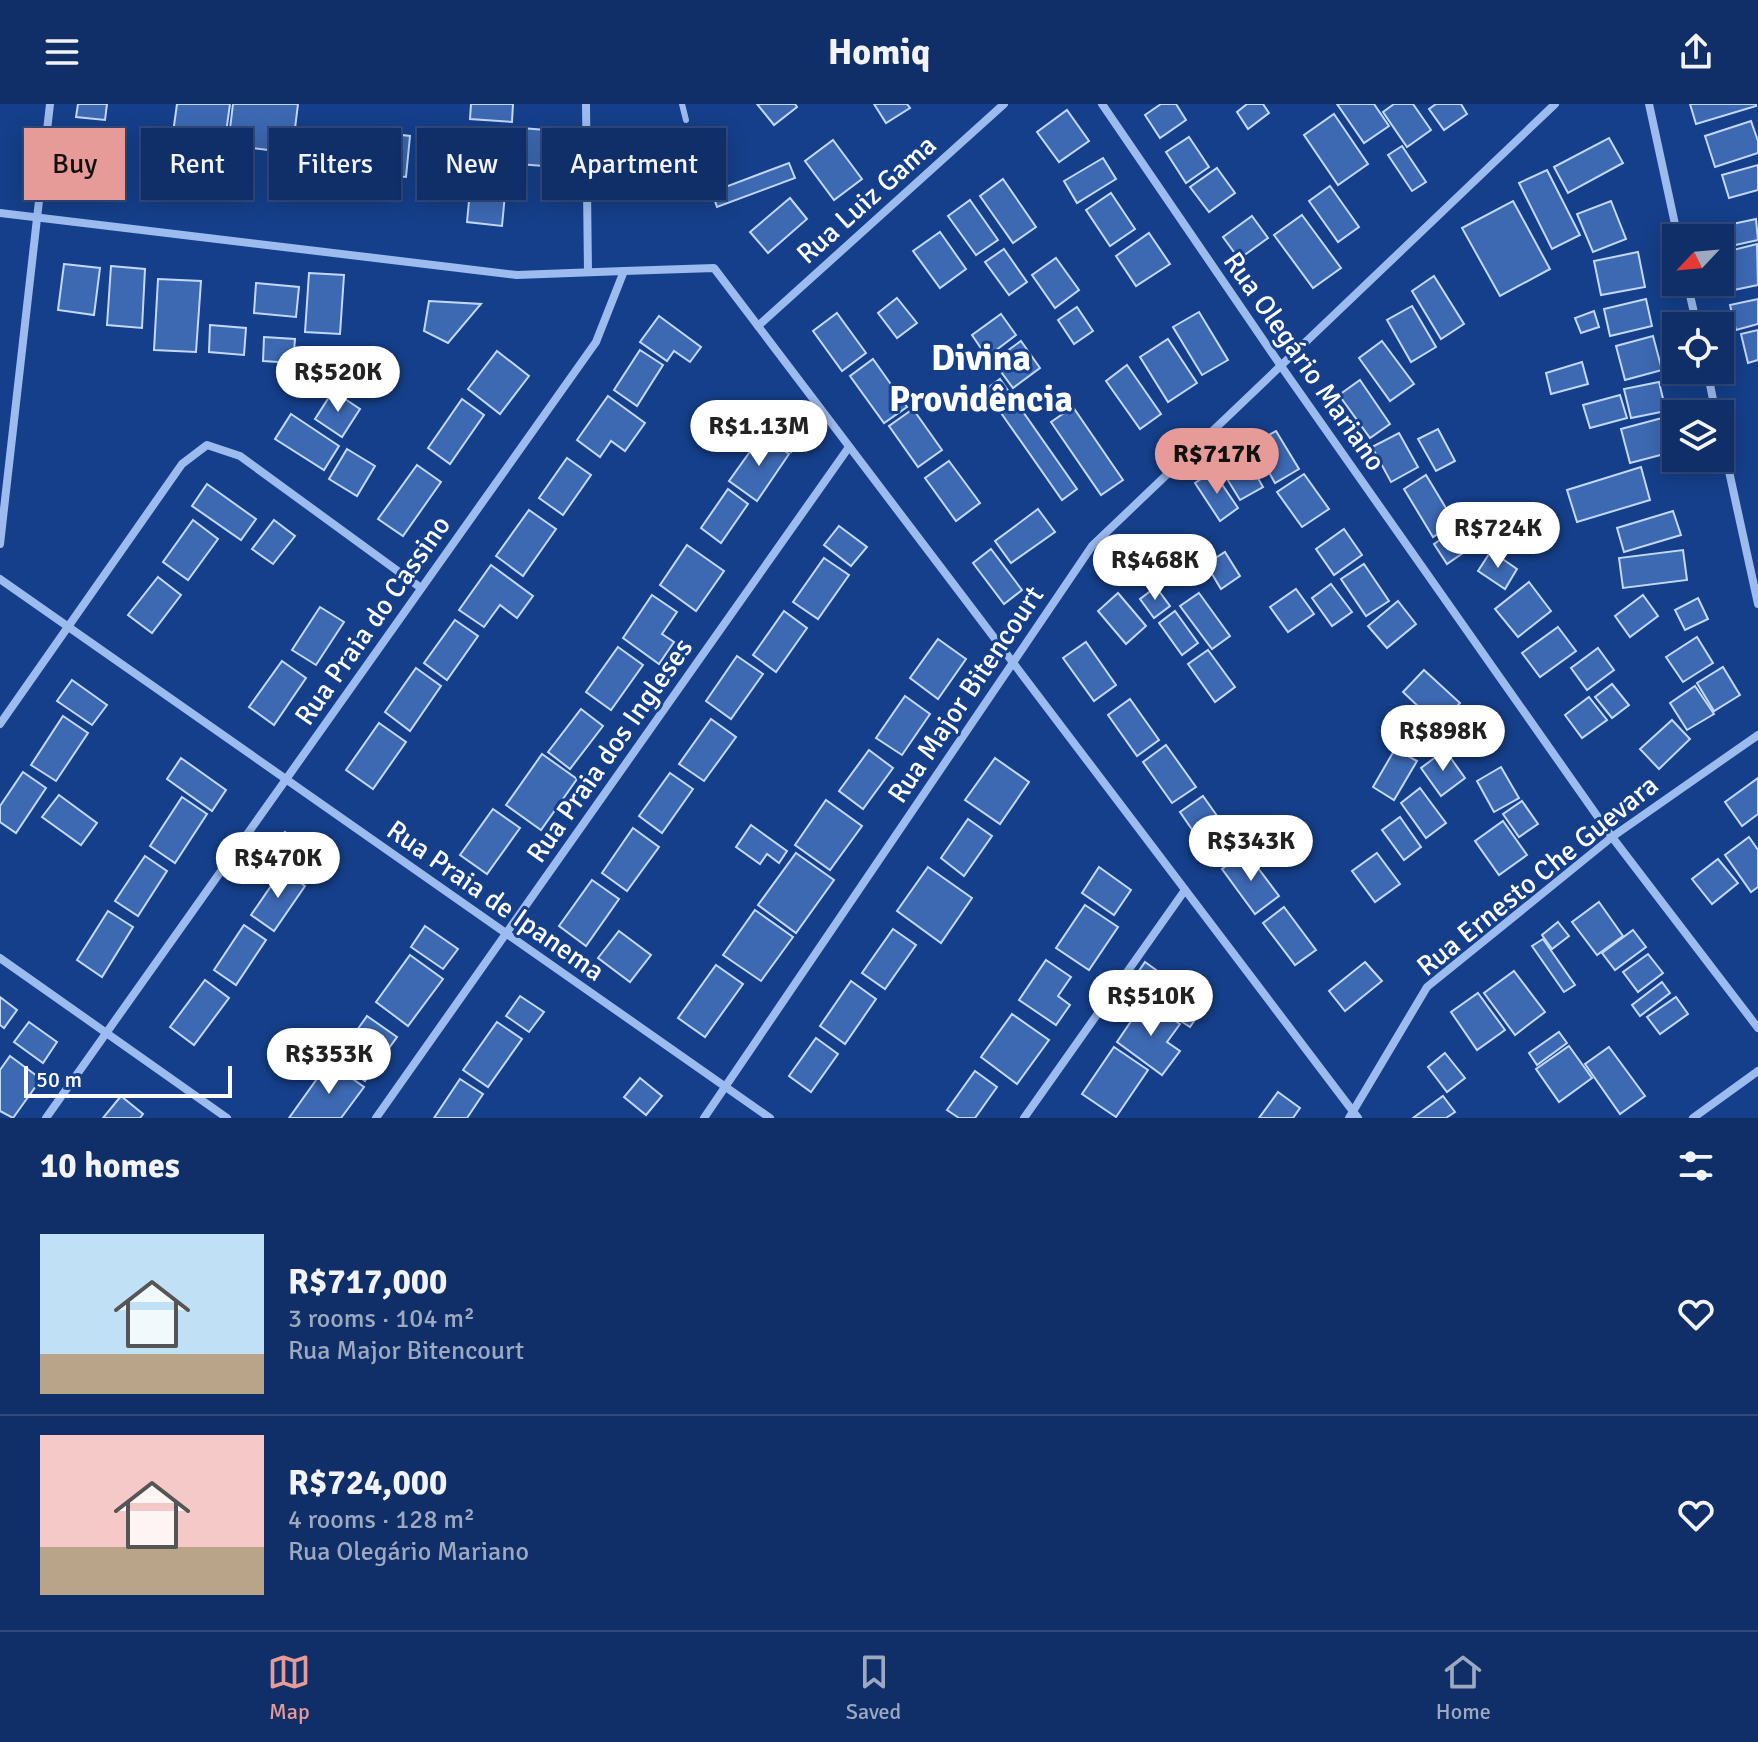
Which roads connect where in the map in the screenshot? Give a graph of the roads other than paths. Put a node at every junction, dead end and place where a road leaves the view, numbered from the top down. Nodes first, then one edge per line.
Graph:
1 (50, 104) edge
2 (586, 104) edge
3 (682, 104) edge
4 (1004, 104) edge
5 (1102, 104) edge
6 (1555, 104) edge
7 (1649, 104) edge
8 (686, 120) dead end
9 (0, 213) edge
10 (37, 217) junction
11 (1675, 224) edge
12 (624, 271) junction
13 (588, 272) junction
14 (758, 326) junction
15 (1281, 366) junction
16 (849, 447) junction
17 (1729, 472) edge
18 (0, 544) edge
19 (0, 579) edge
20 (421, 588) junction
21 (1758, 604) edge
22 (67, 627) junction
23 (1013, 663) junction
24 (0, 724) edge
25 (1758, 735) edge
26 (286, 780) junction
27 (1612, 837) junction
28 (1185, 890) junction
29 (506, 934) junction
30 (0, 958) edge
31 (1758, 1028) edge
32 (106, 1033) junction
33 (1758, 1071) edge
34 (726, 1087) junction
35 (1353, 1116) edge
36 (46, 1118) edge
37 (227, 1118) edge
38 (376, 1118) edge
39 (704, 1118) edge
40 (770, 1118) edge
41 (1024, 1118) edge
42 (1693, 1118) edge

1 - 10 street
2 - 13 street
3 - 8 lane
4 - 14 street, Rua Luiz Gama
5 - 15 street, Rua Olegário Mariano
6 - 15 street, Rua Major Bitencourt
7 - 11 street
9 - 10 street
10 - 13 street
10 - 18 street
12 - 13 street
12 - 14 street
12 - 20 street, Rua Praia do Cassino
14 - 16 street
15 - 23 street, Rua Major Bitencourt
15 - 27 street, Rua Olegário Mariano
16 - 23 street
16 - 29 street, Rua Praia dos Ingleses
17 - 21 street
19 - 22 street, Rua Praia de Ipanema
20 - 22 street
20 - 26 street, Rua Praia do Cassino
22 - 24 street
22 - 26 street, Rua Praia de Ipanema
23 - 28 street
23 - 34 street, Rua Major Bitencourt
25 - 27 street, Rua Ernesto Che Guevara
26 - 29 street, Rua Praia de Ipanema
26 - 32 street, Rua Praia do Cassino
27 - 31 street, Rua Olegário Mariano
27 - 35 street, Rua Ernesto Che Guevara
28 - 35 street
28 - 41 street
29 - 34 street, Rua Praia de Ipanema
29 - 38 street, Rua Praia dos Ingleses
30 - 32 street
32 - 36 street, Rua Praia do Cassino
32 - 37 street
33 - 42 street
34 - 39 street, Rua Major Bitencourt
34 - 40 street, Rua Praia de Ipanema

